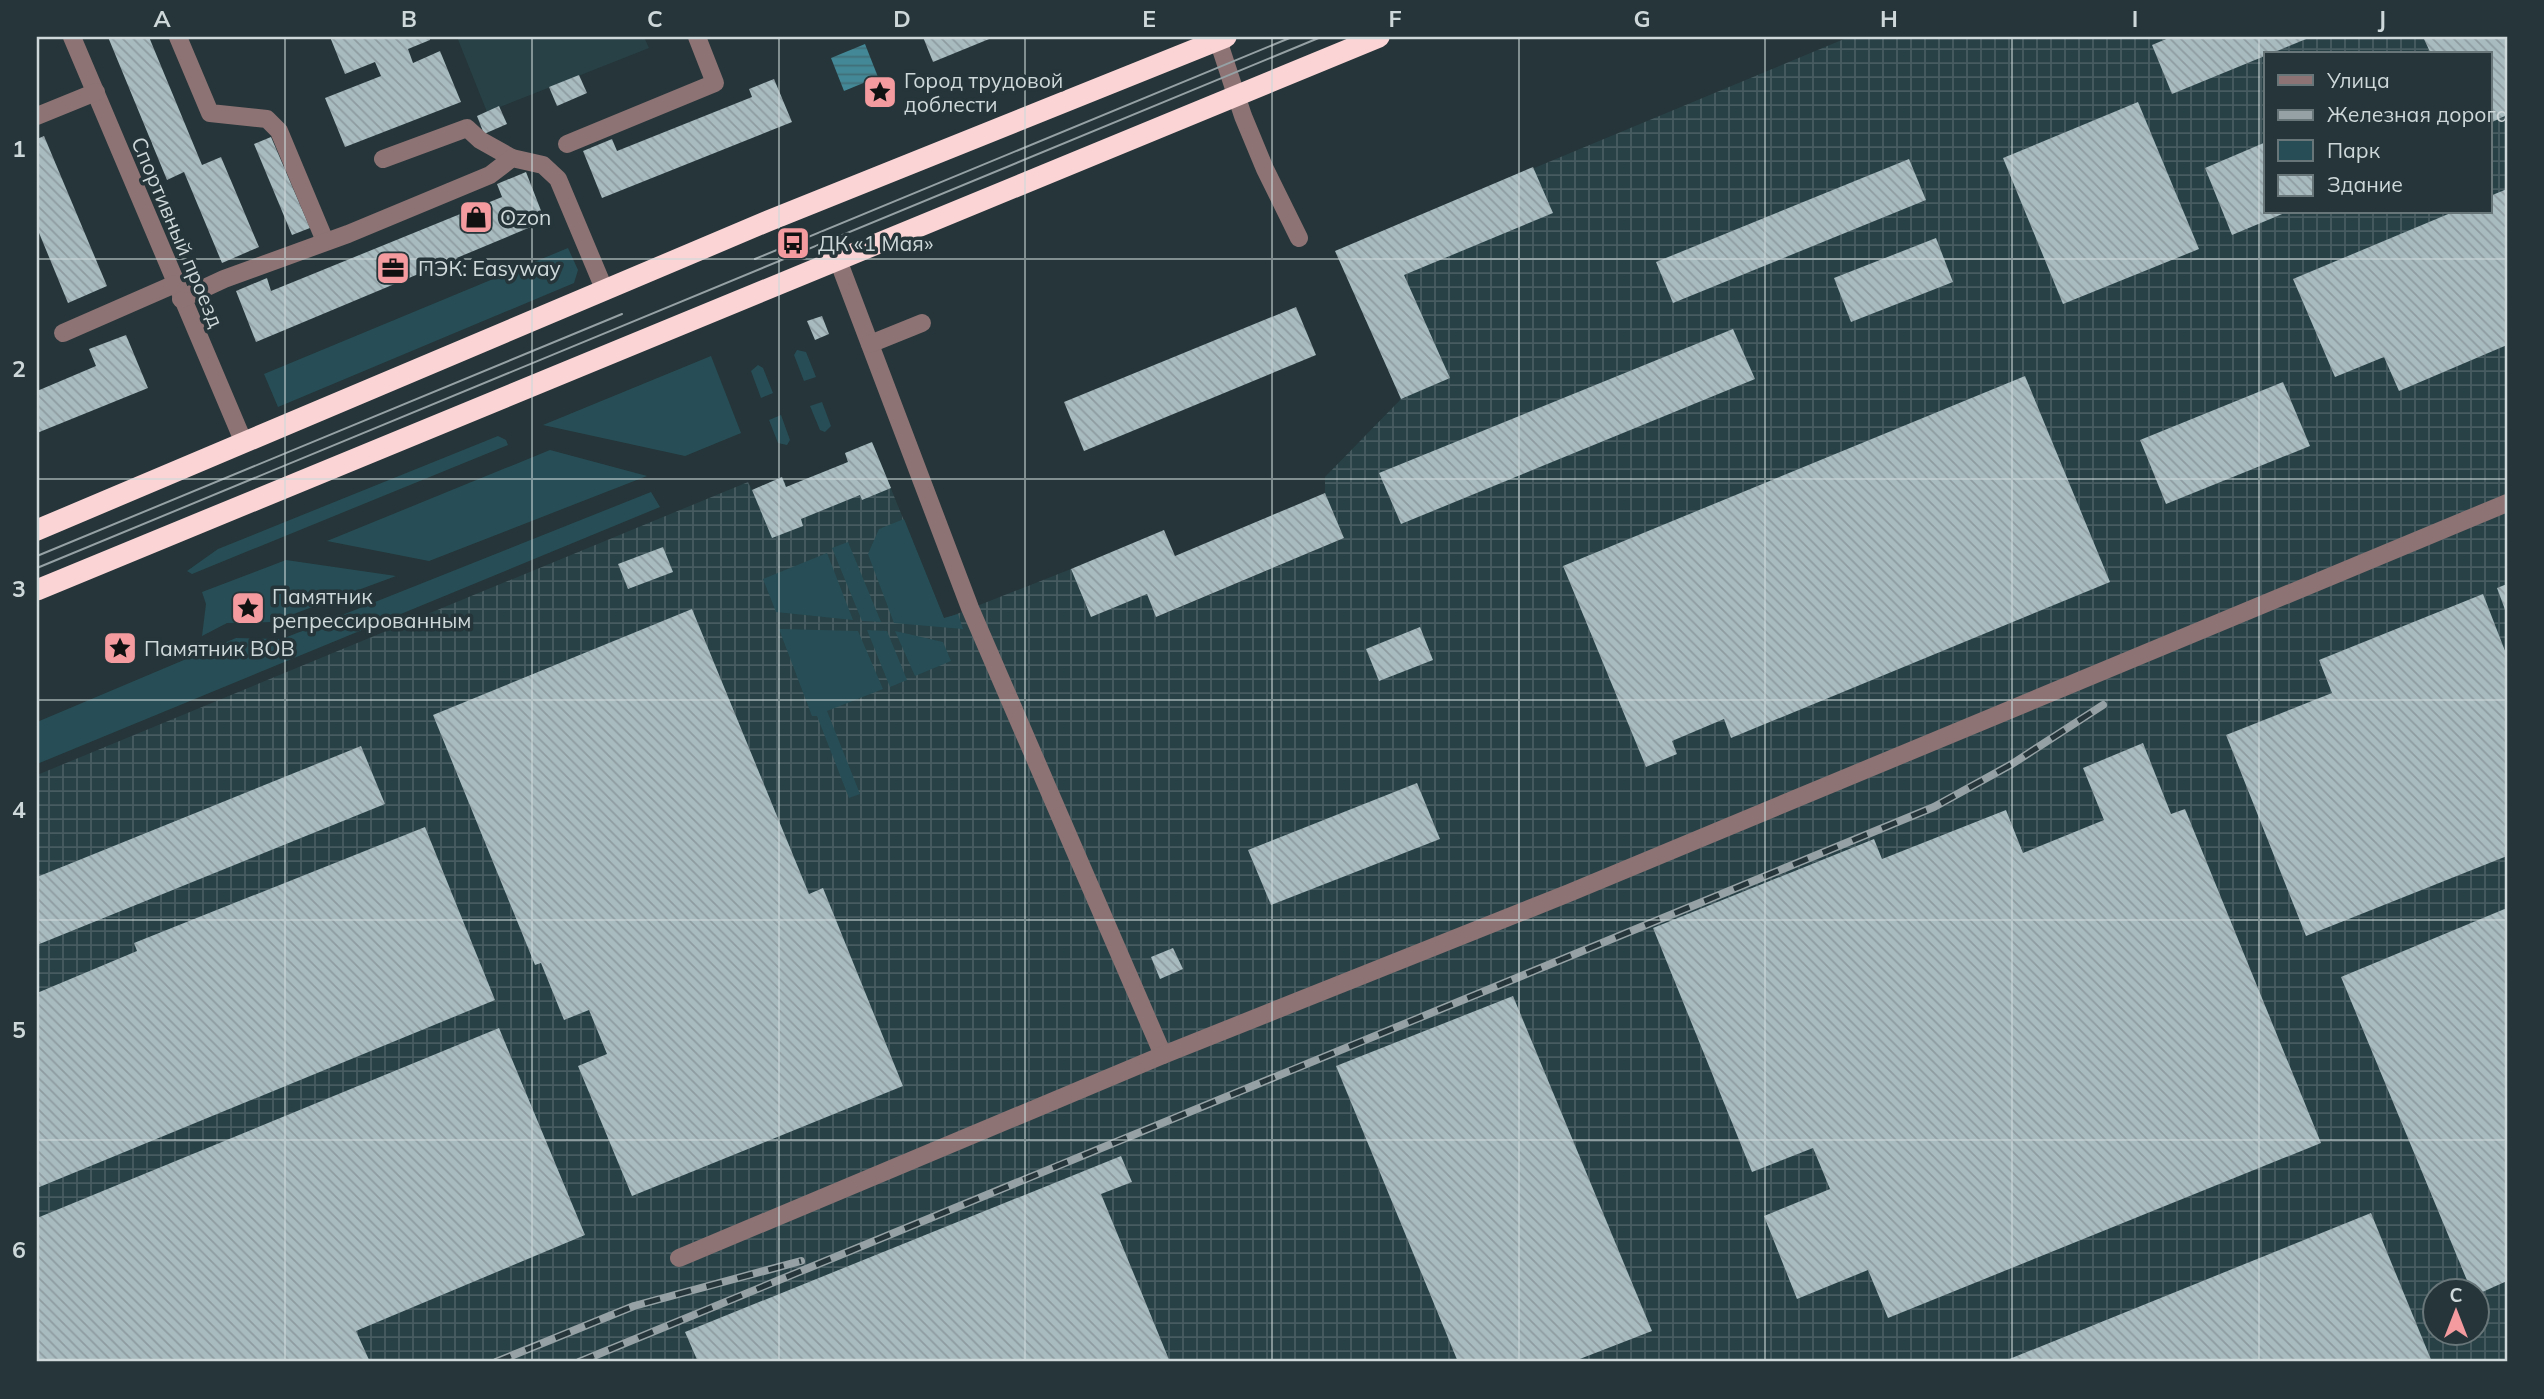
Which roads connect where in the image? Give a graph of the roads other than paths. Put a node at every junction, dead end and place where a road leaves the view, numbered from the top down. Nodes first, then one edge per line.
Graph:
1 (72, 37) edge
2 (178, 37) edge
3 (697, 37) edge
4 (1379, 37) edge
5 (1221, 38) edge
6 (96, 92) junction
7 (1237, 96) junction
8 (37, 116) edge
9 (567, 144) dead end
10 (512, 158) junction
11 (383, 159) dead end
12 (1299, 237) dead end
13 (325, 241) junction
14 (838, 260) junction
15 (605, 291) junction
16 (178, 292) junction
17 (922, 323) dead end
18 (63, 333) dead end
19 (870, 344) junction
20 (244, 443) junction
21 (2507, 503) edge
22 (37, 530) edge
23 (37, 590) edge
24 (1163, 1055) junction
25 (679, 1258) dead end

1 - 6 street, Спортивный проезд
2 - 13 street
3 - 9 street
4 - 7 highway
5 - 7 street
5 - 15 highway
6 - 8 street
6 - 16 street, Спортивный проезд
7 - 12 street
7 - 14 highway
10 - 11 street
10 - 13 street
10 - 15 street
13 - 16 street
14 - 19 street
14 - 23 highway
15 - 20 highway
16 - 18 street
16 - 20 street, Спортивный проезд
17 - 19 street
19 - 24 street
20 - 22 highway
21 - 24 street
24 - 25 street

